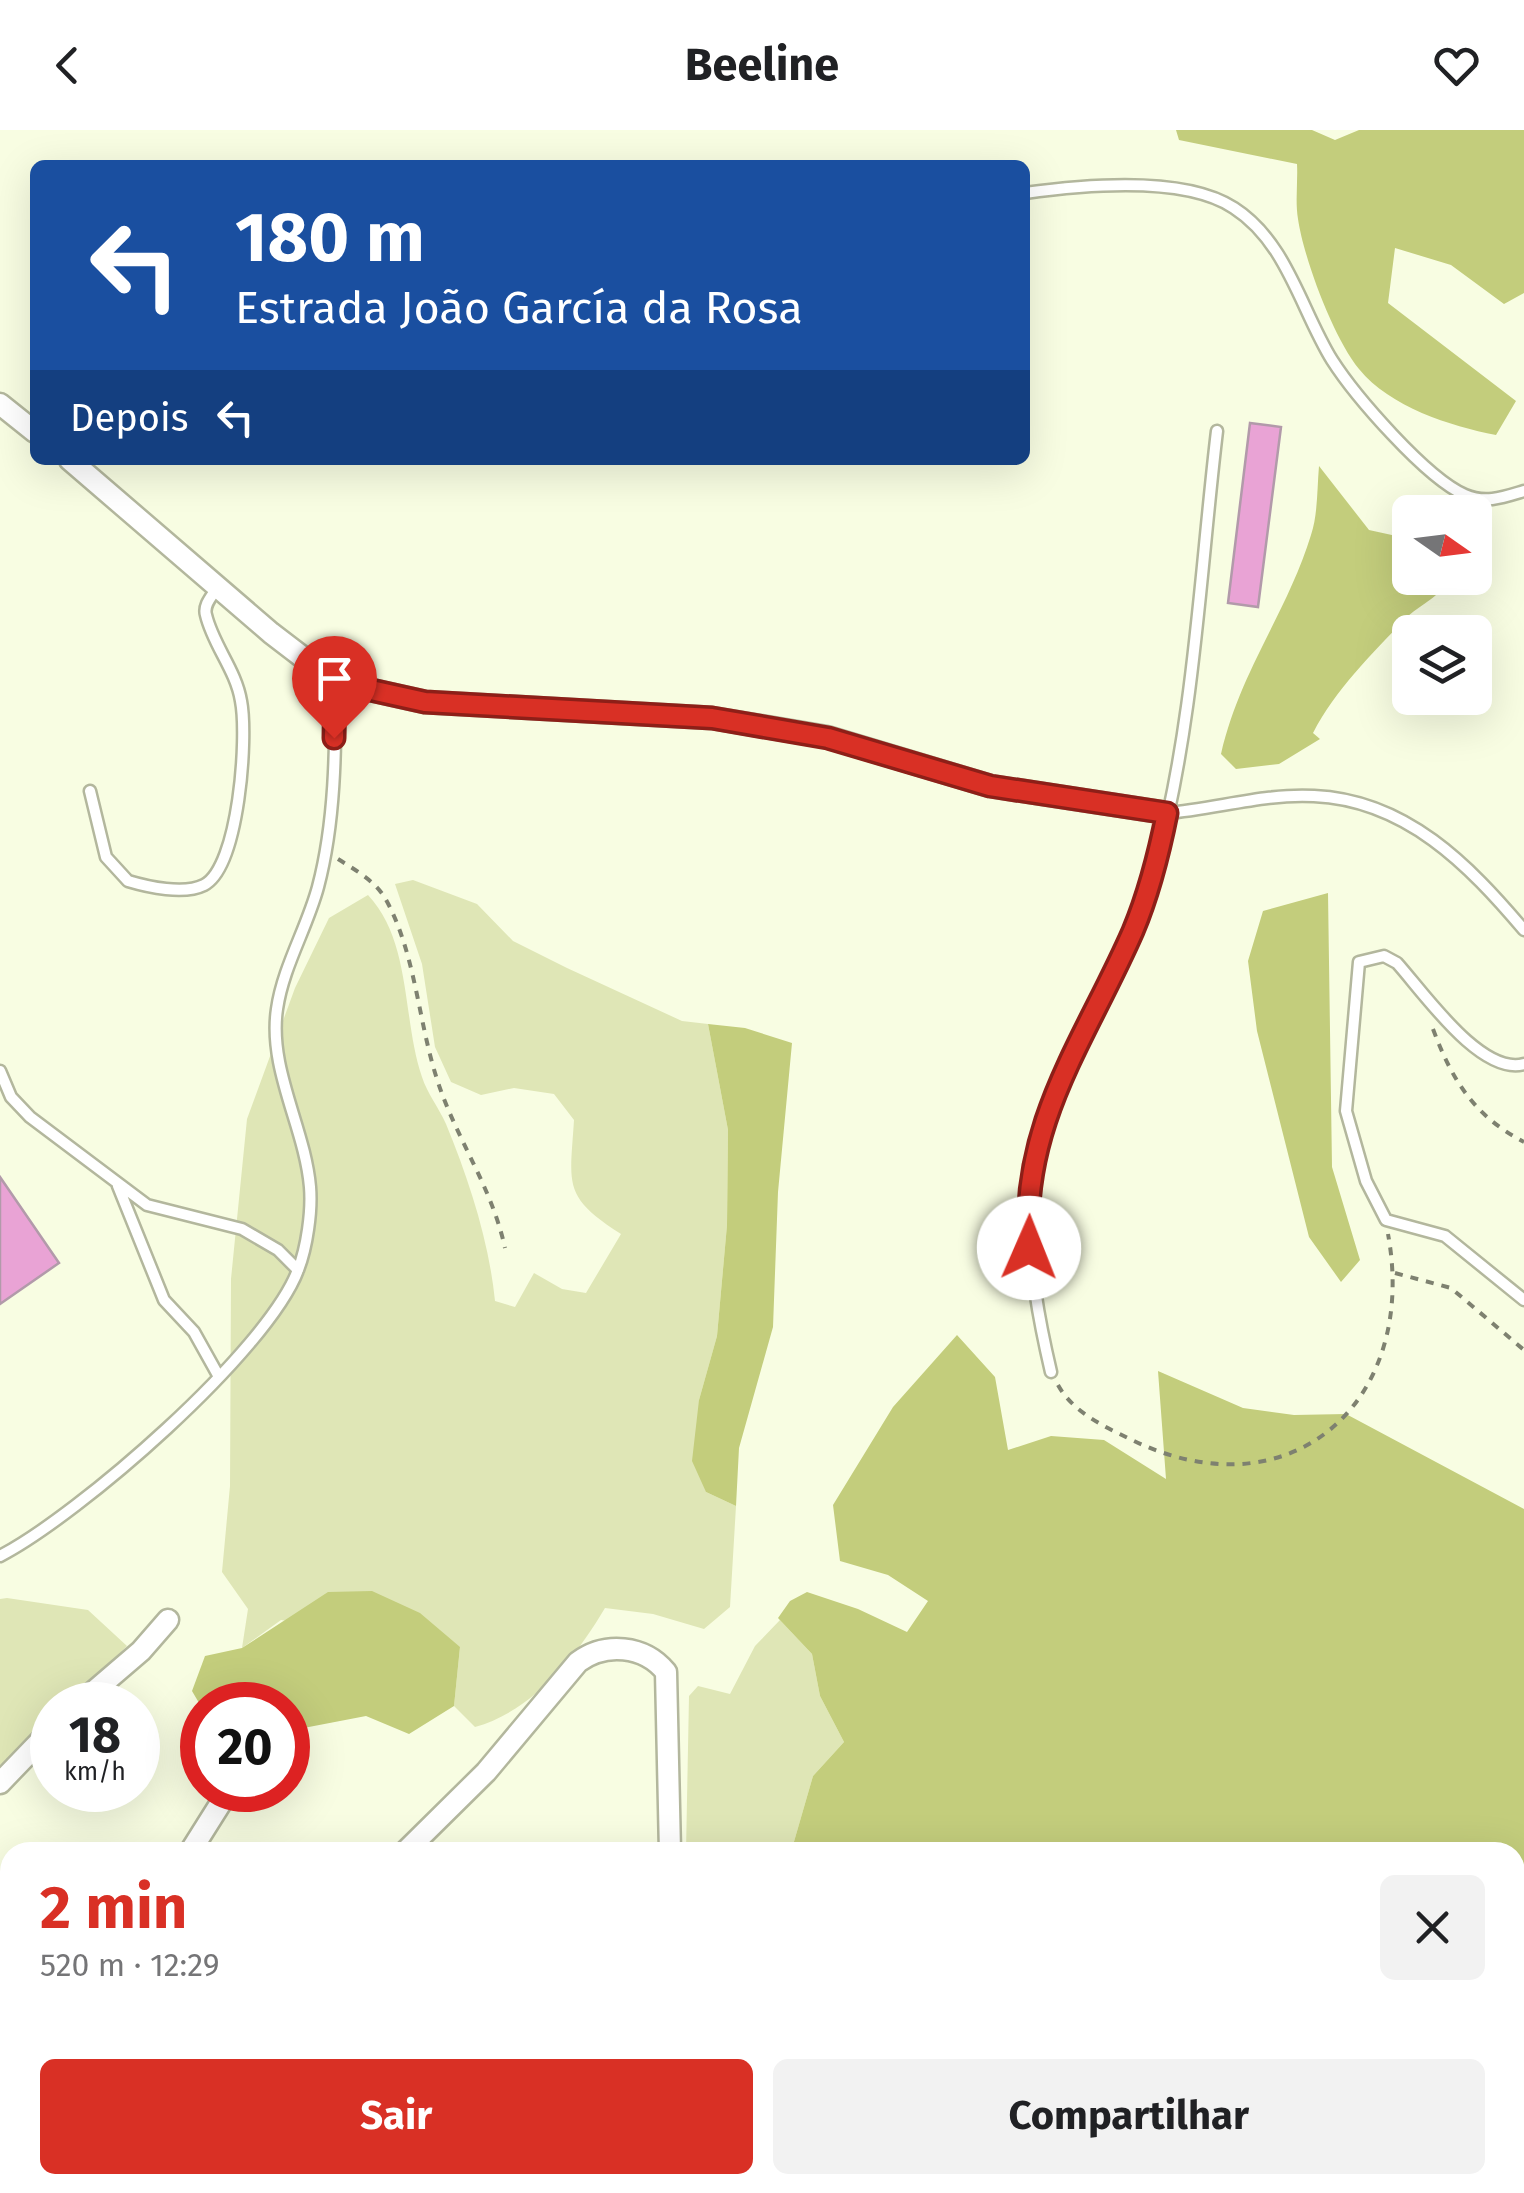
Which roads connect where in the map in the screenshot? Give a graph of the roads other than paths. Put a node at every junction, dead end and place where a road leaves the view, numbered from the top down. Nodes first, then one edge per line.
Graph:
1 (1030, 192) edge
2 (0, 404) edge
3 (30, 428) edge
4 (1218, 431) dead end
5 (76, 465) edge
6 (1524, 491) edge
7 (218, 587) junction
8 (335, 682) junction
9 (90, 791) dead end
10 (1167, 813) junction
11 (1524, 930) edge
12 (1524, 1064) edge
13 (0, 1071) edge
14 (118, 1185) junction
15 (298, 1270) junction
16 (1524, 1300) edge
17 (1051, 1372) road end
18 (218, 1375) junction
19 (0, 1556) edge
20 (168, 1620) dead end
21 (105, 1682) edge
22 (30, 1752) edge
23 (0, 1783) edge
24 (216, 1812) edge
25 (196, 1842) edge
26 (415, 1842) edge
27 (670, 1842) edge

1 - 6 lane
2 - 3 street
4 - 10 lane
5 - 7 street
7 - 8 street
7 - 9 lane
8 - 10 street
8 - 15 lane
10 - 11 lane
10 - 17 lane
12 - 16 lane
13 - 14 lane
14 - 15 lane
14 - 18 lane
15 - 18 lane
18 - 19 lane
20 - 21 street
22 - 23 street
24 - 25 street
26 - 27 street

